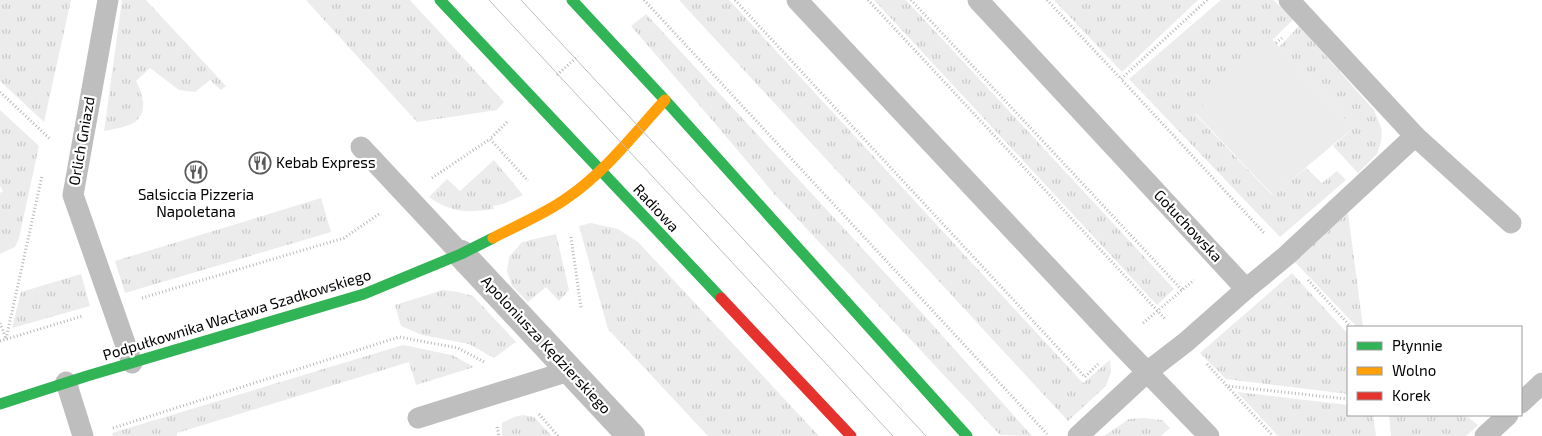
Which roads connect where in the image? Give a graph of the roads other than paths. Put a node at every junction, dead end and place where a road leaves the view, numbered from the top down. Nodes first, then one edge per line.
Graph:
1 (108, 0) edge
2 (440, 0) edge
3 (572, 0) edge
4 (797, 0) edge
5 (978, 0) edge
6 (1289, 0) edge
7 (665, 100) junction
8 (1415, 136) junction
9 (361, 147) dead end
10 (601, 171) junction
11 (1511, 223) dead end
12 (461, 254) junction
13 (1246, 289) junction
14 (132, 363) junction
15 (569, 371) junction
16 (1147, 372) junction
17 (66, 382) junction
18 (1542, 383) edge
19 (1522, 401) edge
20 (0, 404) edge
21 (1507, 416) edge
22 (418, 418) dead end
23 (83, 436) edge
24 (631, 436) edge
25 (851, 436) edge
26 (966, 436) edge
27 (1078, 436) edge
28 (1209, 436) edge
29 (1485, 436) edge

1 - 14 lane, Orlich Gniazd
2 - 10 street, Radiowa
3 - 7 street
4 - 16 lane
5 - 13 lane, Gołuchowska
6 - 8 lane
7 - 10 street, Podpułkownika Wacława Szadkowskiego
7 - 26 street
8 - 11 lane
8 - 13 lane
9 - 12 lane
10 - 12 street, Podpułkownika Wacława Szadkowskiego
10 - 25 street, Radiowa
12 - 14 street, Podpułkownika Wacława Szadkowskiego
12 - 15 street, Apoloniusza Kędzierskiego
13 - 16 lane
14 - 17 street, Podpułkownika Wacława Szadkowskiego
15 - 22 lane
15 - 24 street, Apoloniusza Kędzierskiego
16 - 27 lane
16 - 28 lane
17 - 20 street, Podpułkownika Wacława Szadkowskiego
17 - 23 lane
18 - 19 lane
21 - 29 lane

